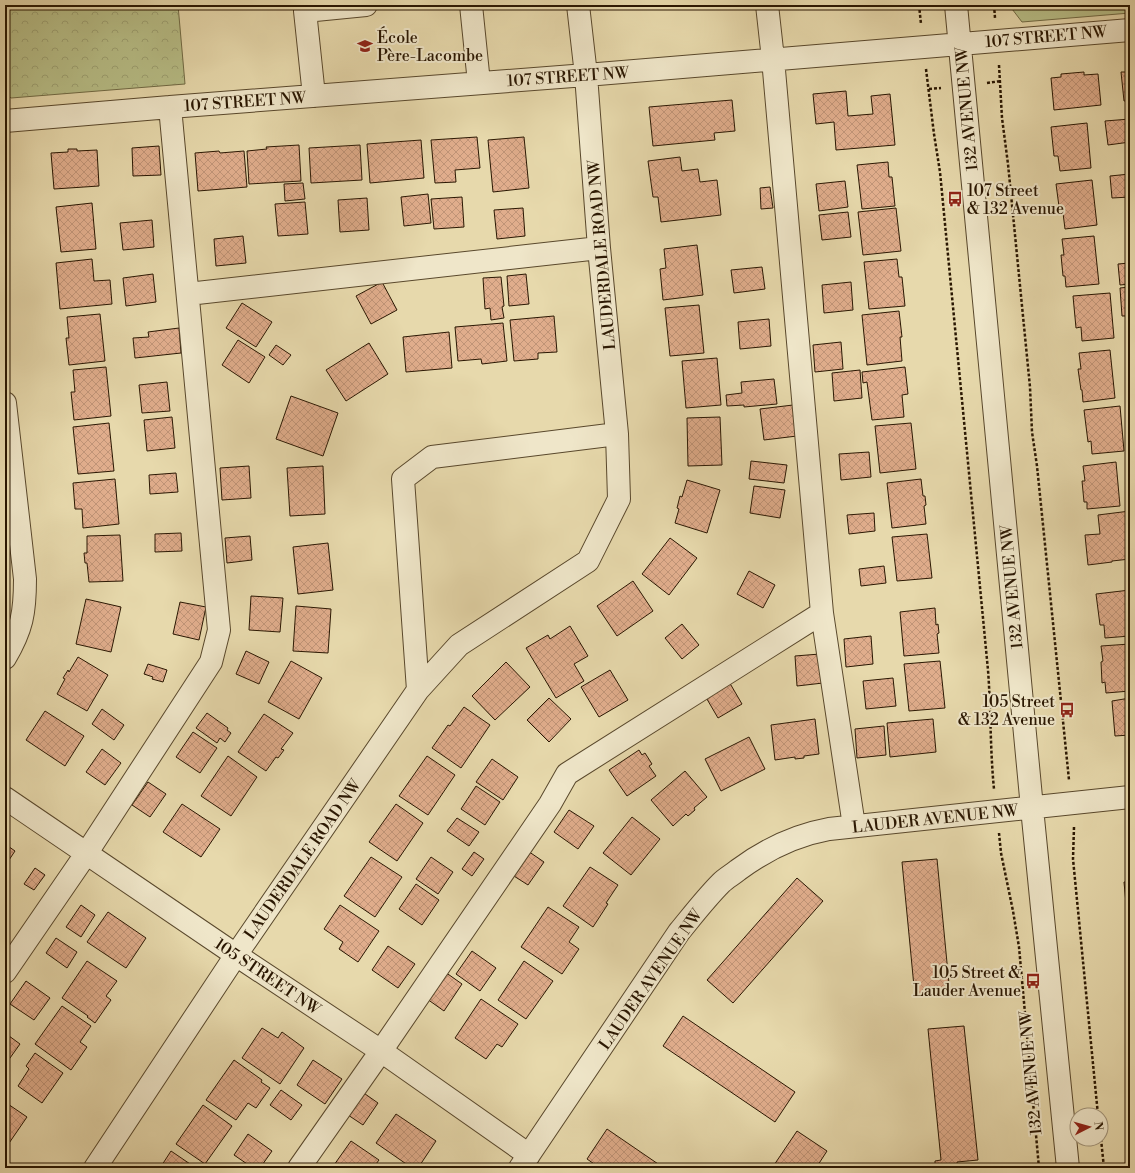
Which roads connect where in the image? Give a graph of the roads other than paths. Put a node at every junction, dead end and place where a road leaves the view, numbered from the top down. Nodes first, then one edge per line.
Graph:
1 (366, 5) edge
2 (471, 5) edge
3 (578, 5) edge
4 (767, 5) edge
5 (956, 5) edge
6 (1130, 30) edge
7 (960, 43) junction
8 (773, 59) junction
9 (586, 75) junction
10 (478, 83) junction
11 (314, 96) junction
12 (170, 107) junction
13 (5, 121) edge
14 (599, 248) junction
15 (188, 294) junction
16 (5, 403) edge
17 (617, 434) junction
18 (822, 613) junction
19 (5, 658) edge
20 (418, 690) junction
21 (5, 798) edge
22 (1130, 798) edge
23 (1032, 808) junction
24 (854, 826) junction
25 (86, 854) junction
26 (236, 955) junction
27 (5, 972) edge
28 (381, 1051) junction
29 (528, 1164) edge
30 (95, 1168) edge
31 (298, 1168) edge
32 (1068, 1168) edge

1 - 11 street
2 - 10 street
3 - 9 street, LAUDERDALE ROAD NW
4 - 8 street
5 - 7 street, 132 AVENUE NW
6 - 7 street, 107 STREET NW
7 - 8 street, 107 STREET NW
7 - 23 street, 132 AVENUE NW
8 - 9 street, 107 STREET NW
8 - 18 street
9 - 10 street, 107 STREET NW
9 - 14 street, LAUDERDALE ROAD NW
10 - 11 street, 107 STREET NW
11 - 12 street, 107 STREET NW
12 - 13 street, 107 STREET NW
12 - 15 street
14 - 15 street
14 - 17 street, LAUDERDALE ROAD NW
15 - 25 street
16 - 19 street
17 - 20 street, LAUDERDALE ROAD NW
17 - 20 street
18 - 24 street
18 - 28 street
20 - 26 street, LAUDERDALE ROAD NW
21 - 25 street, 105 STREET NW
22 - 23 street
23 - 24 street, LAUDER AVENUE NW
23 - 32 street, 132 AVENUE NW
24 - 29 street, LAUDER AVENUE NW
25 - 26 street, 105 STREET NW
25 - 27 street
26 - 28 street, 105 STREET NW
26 - 30 street, LAUDERDALE ROAD NW
28 - 29 street, 105 STREET NW
28 - 31 street

